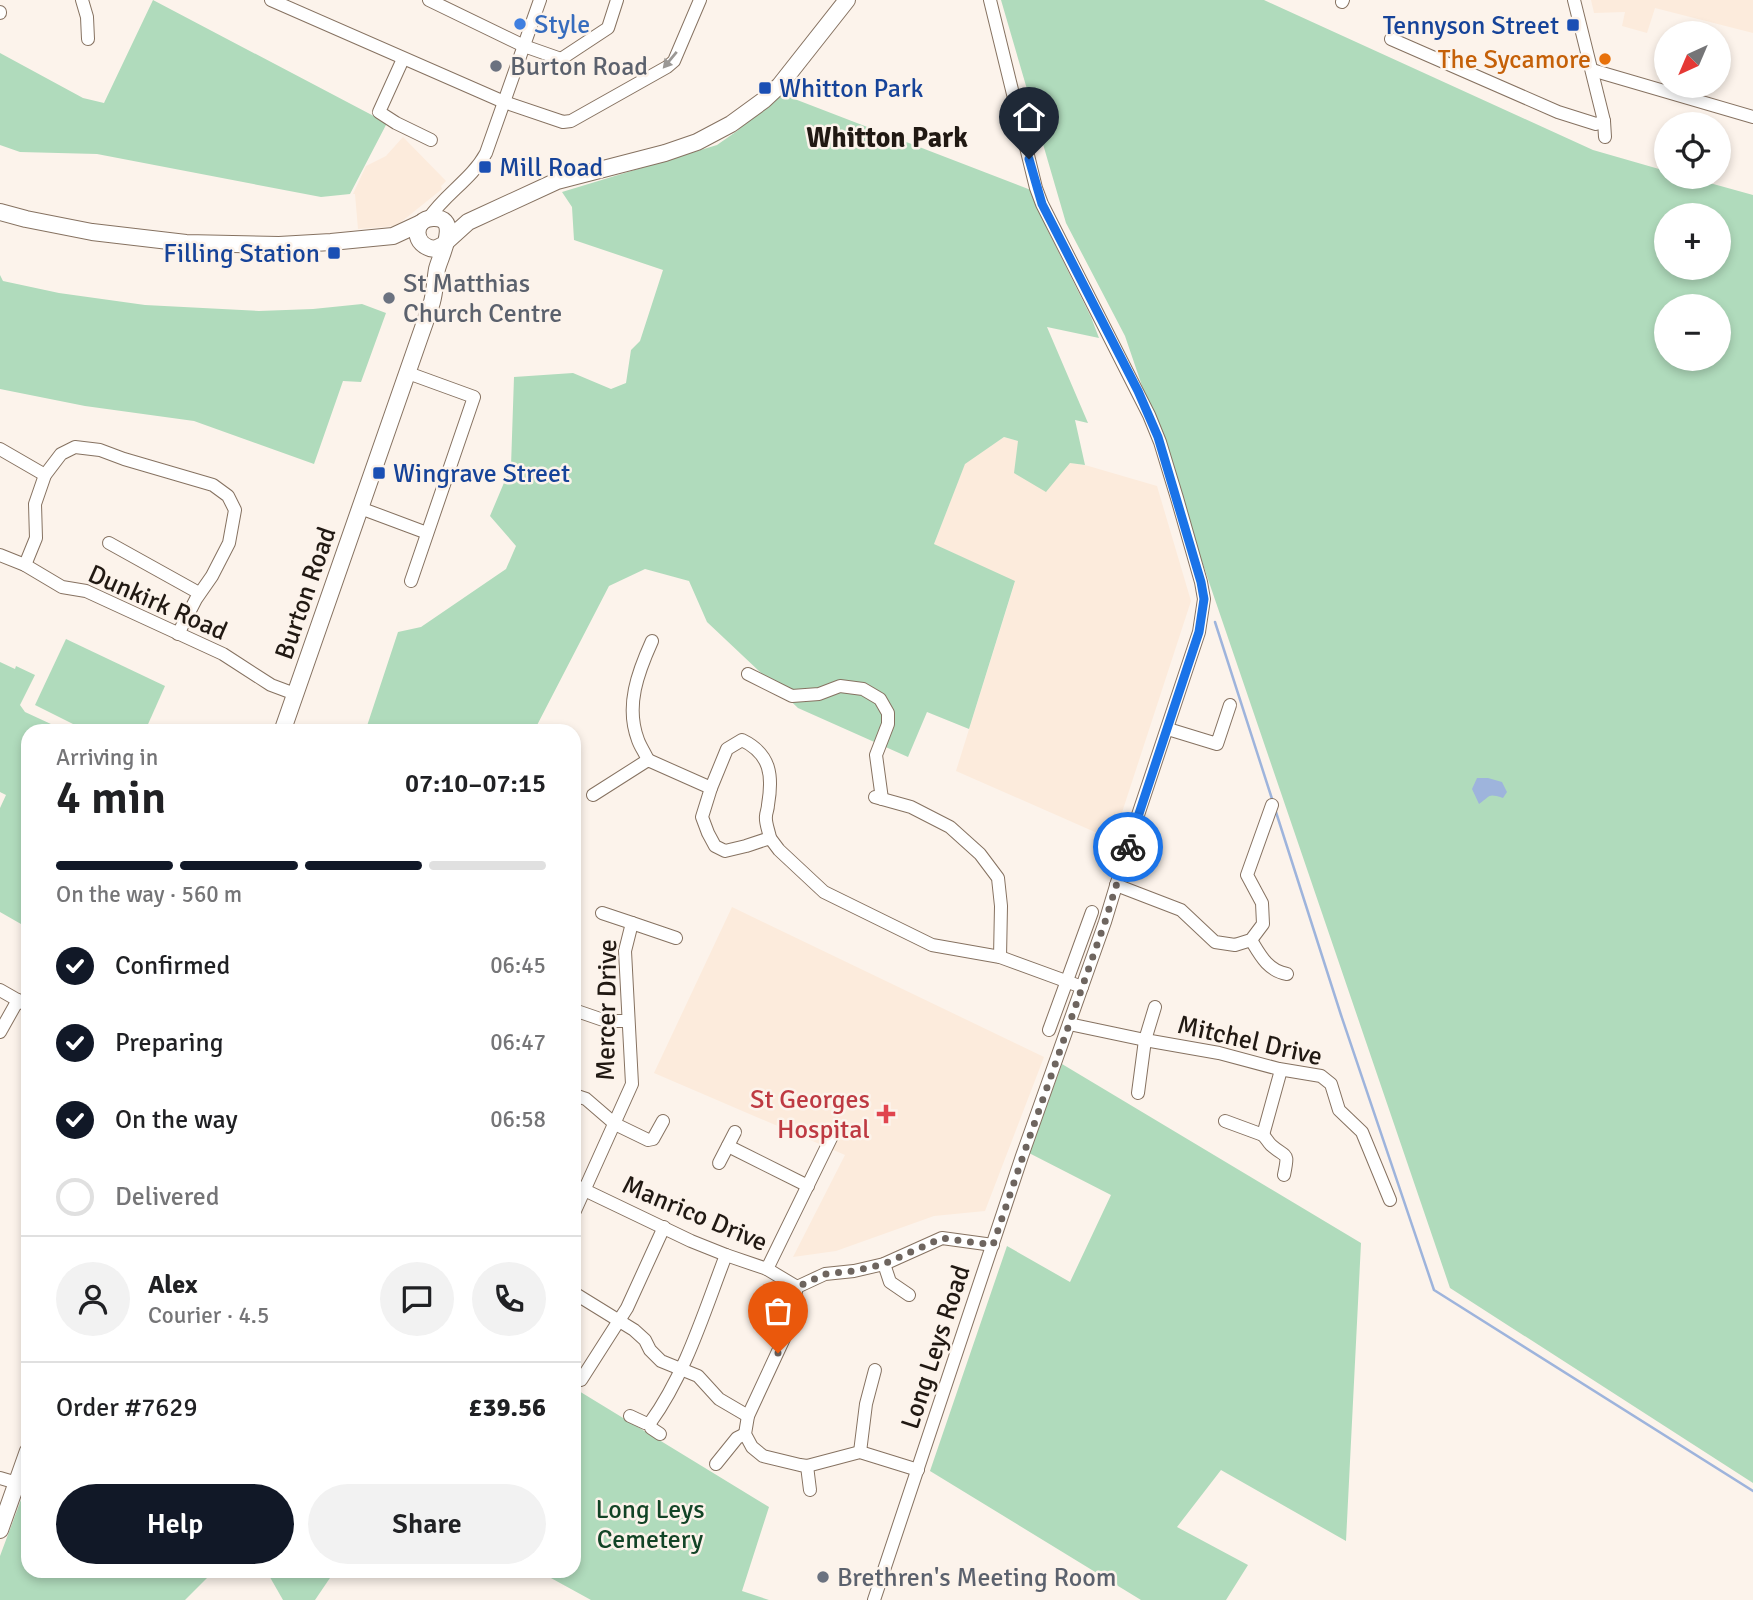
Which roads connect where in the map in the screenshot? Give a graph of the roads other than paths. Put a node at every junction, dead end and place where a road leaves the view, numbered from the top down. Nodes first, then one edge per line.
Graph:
1 (82, 0) edge
2 (271, 0) edge
3 (429, 0) edge
4 (540, 0) edge
5 (617, 0) edge
6 (700, 0) edge
7 (847, 0) edge
8 (990, 0) edge
9 (1574, 0) edge
10 (88, 38) dead end
11 (1391, 38) dead end
12 (524, 46) junction
13 (403, 59) junction
14 (1592, 70) junction
15 (1654, 85) edge
16 (1700, 98) edge
17 (504, 102) junction
18 (1753, 117) edge
19 (1604, 121) junction
20 (1605, 137) dead end
21 (431, 141) dead end
22 (0, 212) edge
23 (434, 221) junction
24 (468, 222) junction
25 (393, 236) junction
26 (446, 243) junction
27 (423, 245) junction
28 (437, 271) junction
29 (408, 373) junction
30 (0, 449) edge
31 (45, 475) junction
32 (360, 508) junction
33 (427, 533) junction
34 (109, 544) dead end
35 (0, 555) edge
36 (25, 565) junction
37 (411, 581) dead end
38 (199, 593) junction
39 (178, 634) junction
40 (652, 641) dead end
41 (748, 674) dead end
42 (295, 694) junction
43 (1230, 705) dead end
44 (285, 724) edge
45 (1168, 729) junction
46 (648, 760) junction
47 (711, 788) junction
48 (593, 795) dead end
49 (1272, 805) dead end
50 (770, 838) junction
51 (1116, 885) junction
52 (1092, 912) dead end
53 (602, 913) dead end
54 (632, 923) junction
55 (676, 938) dead end
56 (1251, 940) junction
57 (1000, 957) junction
58 (1287, 974) dead end
59 (1068, 981) junction
60 (1082, 987) junction
61 (0, 990) edge
62 (21, 1002) edge
63 (21, 1006) edge
64 (1155, 1007) dead end
65 (581, 1012) edge
66 (628, 1021) junction
67 (1069, 1024) junction
68 (1049, 1030) dead end
69 (0, 1032) edge
70 (1145, 1040) junction
71 (1282, 1070) junction
72 (1139, 1093) dead end
73 (581, 1097) edge
74 (663, 1121) dead end
75 (1225, 1121) dead end
76 (615, 1124) junction
77 (735, 1132) dead end
78 (834, 1132) dead end
79 (1263, 1135) junction
80 (728, 1146) junction
81 (719, 1163) dead end
82 (1284, 1175) dead end
83 (581, 1184) edge
84 (808, 1186) junction
85 (581, 1188) edge
86 (1390, 1200) dead end
87 (664, 1227) junction
88 (993, 1245) junction
89 (726, 1255) junction
90 (884, 1264) junction
91 (767, 1269) junction
92 (797, 1287) junction
93 (909, 1295) dead end
94 (581, 1297) edge
95 (619, 1321) junction
96 (681, 1369) junction
97 (875, 1370) dead end
98 (582, 1383) edge
99 (630, 1416) dead end
100 (747, 1416) junction
101 (650, 1423) junction
102 (660, 1434) dead end
103 (746, 1434) junction
104 (860, 1452) junction
105 (716, 1464) dead end
106 (807, 1466) junction
107 (918, 1470) junction
108 (21, 1471) edge
109 (0, 1478) edge
110 (17, 1483) junction
111 (810, 1490) dead end
112 (0, 1530) edge
113 (874, 1600) edge

1 - 10 street
2 - 13 street
3 - 12 street
4 - 12 street
5 - 12 street
6 -> 17 street
7 - 24 main road
8 - 45 street, Long Leys Road
9 - 14 street
11 - 19 street
12 - 17 street
13 - 17 street
13 - 21 street
14 - 15 street
14 - 19 street
16 - 18 street
17 - 23 street
19 - 20 street
22 - 25 main road
23 - 24 main road
23 - 25 main road
23 - 26 main road
23 - 27 main road
24 - 26 main road
25 - 27 main road
26 - 27 main road
26 - 28 main road, Burton Road
27 - 28 main road
28 - 29 main road, Burton Road
29 - 32 main road, Burton Road
29 - 33 street
30 - 31 street
31 - 36 street
31 - 38 street
32 - 33 street
32 - 42 main road, Burton Road
33 - 37 street
34 - 38 street
35 - 36 street, Dunkirk Road
36 - 39 street, Dunkirk Road
38 - 39 street
39 - 42 street, Dunkirk Road
40 - 46 street
41 - 57 street
42 - 44 main road, Burton Road
43 - 45 street
45 - 51 street, Long Leys Road
46 - 47 street
46 - 48 street
47 - 50 street
47 - 50 street
49 - 56 street
50 - 57 street
51 - 56 street
51 - 60 street, Long Leys Road
52 - 59 street
53 - 54 street, Mercer Drive
54 - 55 street, Mercer Drive
54 - 66 street, Mercer Drive
56 - 58 street
57 - 59 street
59 - 60 street
59 - 68 street
60 - 67 street, Long Leys Road
61 - 62 street
63 - 69 street
64 - 70 street
65 - 66 street
66 - 76 street, Mercer Drive
67 - 70 street, Mitchel Drive
67 - 88 street, Long Leys Road
70 - 71 street, Mitchel Drive
70 - 72 street
71 - 79 street
71 - 86 street, Mitchel Drive
73 - 76 street
74 - 76 street
75 - 79 street
76 - 83 street, Mercer Drive
77 - 80 street
78 - 84 street
79 - 82 street
80 - 81 street
80 - 84 street
84 - 91 street
85 - 87 street, Manrico Drive
87 - 89 street, Manrico Drive
87 - 95 street
88 - 90 street
88 - 107 street, Long Leys Road
89 - 91 street, Manrico Drive
89 - 96 street
90 - 92 street
90 - 93 street
91 - 92 street, Manrico Drive
92 - 100 street
94 - 95 street
95 - 96 street
95 - 98 street
96 - 100 street
96 - 101 street
97 - 104 street
99 - 101 street
100 - 103 street
101 - 102 street
103 - 105 street
103 - 106 street
104 - 106 street
104 - 107 street
106 - 111 street
107 - 113 street, Long Leys Road
108 - 110 main road
109 - 110 street
110 - 112 main road

